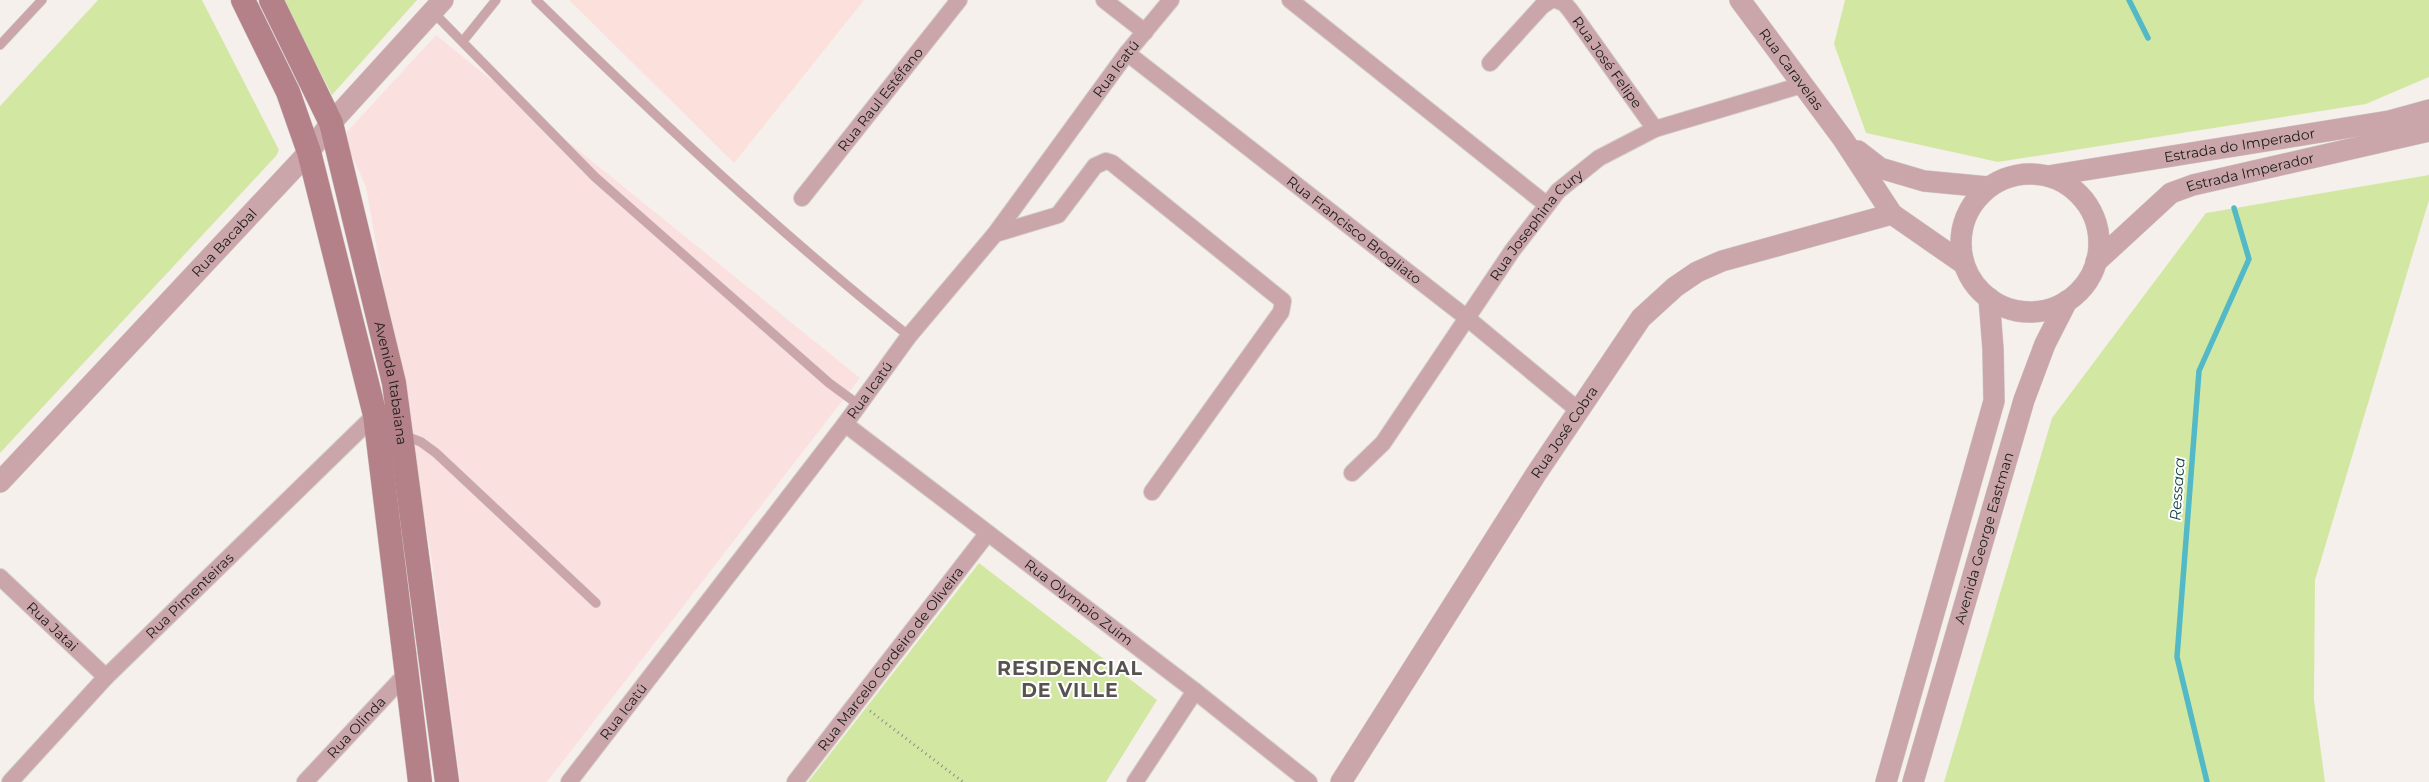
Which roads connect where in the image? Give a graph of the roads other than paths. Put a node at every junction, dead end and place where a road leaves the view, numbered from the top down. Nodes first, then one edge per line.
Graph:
1 (42, 0) edge
2 (243, 0) edge
3 (271, 0) edge
4 (496, 0) edge
5 (536, 0) edge
6 (959, 0) edge
7 (1104, 0) edge
8 (1171, 0) edge
9 (1290, 0) edge
10 (1552, 0) edge
11 (1556, 0) edge
12 (1740, 0) edge
13 (437, 6) edge
14 (1145, 32) junction
15 (463, 41) junction
16 (0, 46) edge
17 (1127, 53) junction
18 (1490, 63) dead end
19 (1802, 85) junction
20 (2429, 110) edge
21 (331, 123) junction
22 (1655, 129) junction
23 (2429, 132) edge
24 (1843, 138) junction
25 (309, 152) junction
26 (2048, 176) junction
27 (1988, 187) junction
28 (802, 198) dead end
29 (1547, 205) junction
30 (1892, 214) junction
31 (995, 234) junction
32 (2096, 262) junction
33 (1964, 264) junction
34 (1988, 298) junction
35 (2067, 301) junction
36 (1467, 318) junction
37 (909, 336) junction
38 (859, 405) junction
39 (398, 407) junction
40 (1578, 410) junction
41 (375, 415) junction
42 (845, 424) junction
43 (402, 434) junction
44 (1352, 473) dead end
45 (0, 482) edge
46 (1152, 492) dead end
47 (987, 534) junction
48 (0, 577) edge
49 (596, 603) dead end
50 (407, 673) junction
51 (106, 677) junction
52 (1195, 691) junction
53 (10, 782) edge
54 (305, 782) edge
55 (420, 782) edge
56 (447, 782) edge
57 (569, 782) edge
58 (795, 782) edge
59 (1135, 782) edge
60 (1309, 782) edge
61 (1341, 782) edge
62 (1886, 782) edge
63 (1912, 782) edge

1 - 16 lane
2 - 25 main road, Avenida Itabaiana
3 - 21 main road, Avenida Itabaiana
4 - 15 lane
5 - 37 lane
6 - 28 street, Rua Raul Estéfano
7 - 14 street
8 - 14 street, Rua Icatú
9 - 29 street
10 - 18 street
11 - 22 street, Rua José Felipe
12 - 19 street, Rua Caravelas
13 - 15 lane
13 - 21 street, Rua Bacabal
14 - 17 street, Rua Icatú
15 - 38 lane
17 - 31 street, Rua Icatú
17 - 36 street, Rua Francisco Brogliato
19 - 22 street, Rua Josephina Cury
19 - 24 street, Rua Caravelas
20 - 26 street, Estrada do Imperador
21 - 25 street, Rua Bacabal
21 - 39 main road, Avenida Itabaiana
22 - 29 street, Rua Josephina Cury
23 - 32 street, Estrada Imperador
24 - 27 street
24 - 30 street
25 - 41 main road, Avenida Itabaiana
25 - 45 street, Rua Bacabal
26 - 27 street
26 - 32 street
27 - 33 street
29 - 36 street, Rua Josephina Cury
30 - 33 street
30 - 40 street, Rua José Cobra
31 - 37 street, Rua Icatú
31 - 46 street
32 - 35 street
33 - 34 street
34 - 35 street
34 - 62 street, Avenida George Eastman
35 - 63 street, Avenida George Eastman
36 - 40 street, Rua Francisco Brogliato
36 - 44 street, Rua Josephina Cury
37 - 38 street, Rua Icatú
38 - 42 street, Rua Icatú
39 - 41 street
39 - 43 main road, Avenida Itabaiana
40 - 61 street, Rua José Cobra
41 - 50 main road, Avenida Itabaiana
41 - 51 street, Rua Pimenteiras
42 - 47 street, Rua Olympio Zuim
42 - 57 street, Rua Icatú
43 - 49 lane
43 - 56 main road, Avenida Itabaiana
47 - 52 street, Rua Olympio Zuim
47 - 58 street, Rua Marcelo Cordeiro de Oliveira
48 - 51 street, Rua Jatai
50 - 54 street, Rua Olinda
50 - 55 main road, Avenida Itabaiana
51 - 53 street, Rua Pimenteiras
52 - 59 street
52 - 60 street, Rua Olympio Zuim

